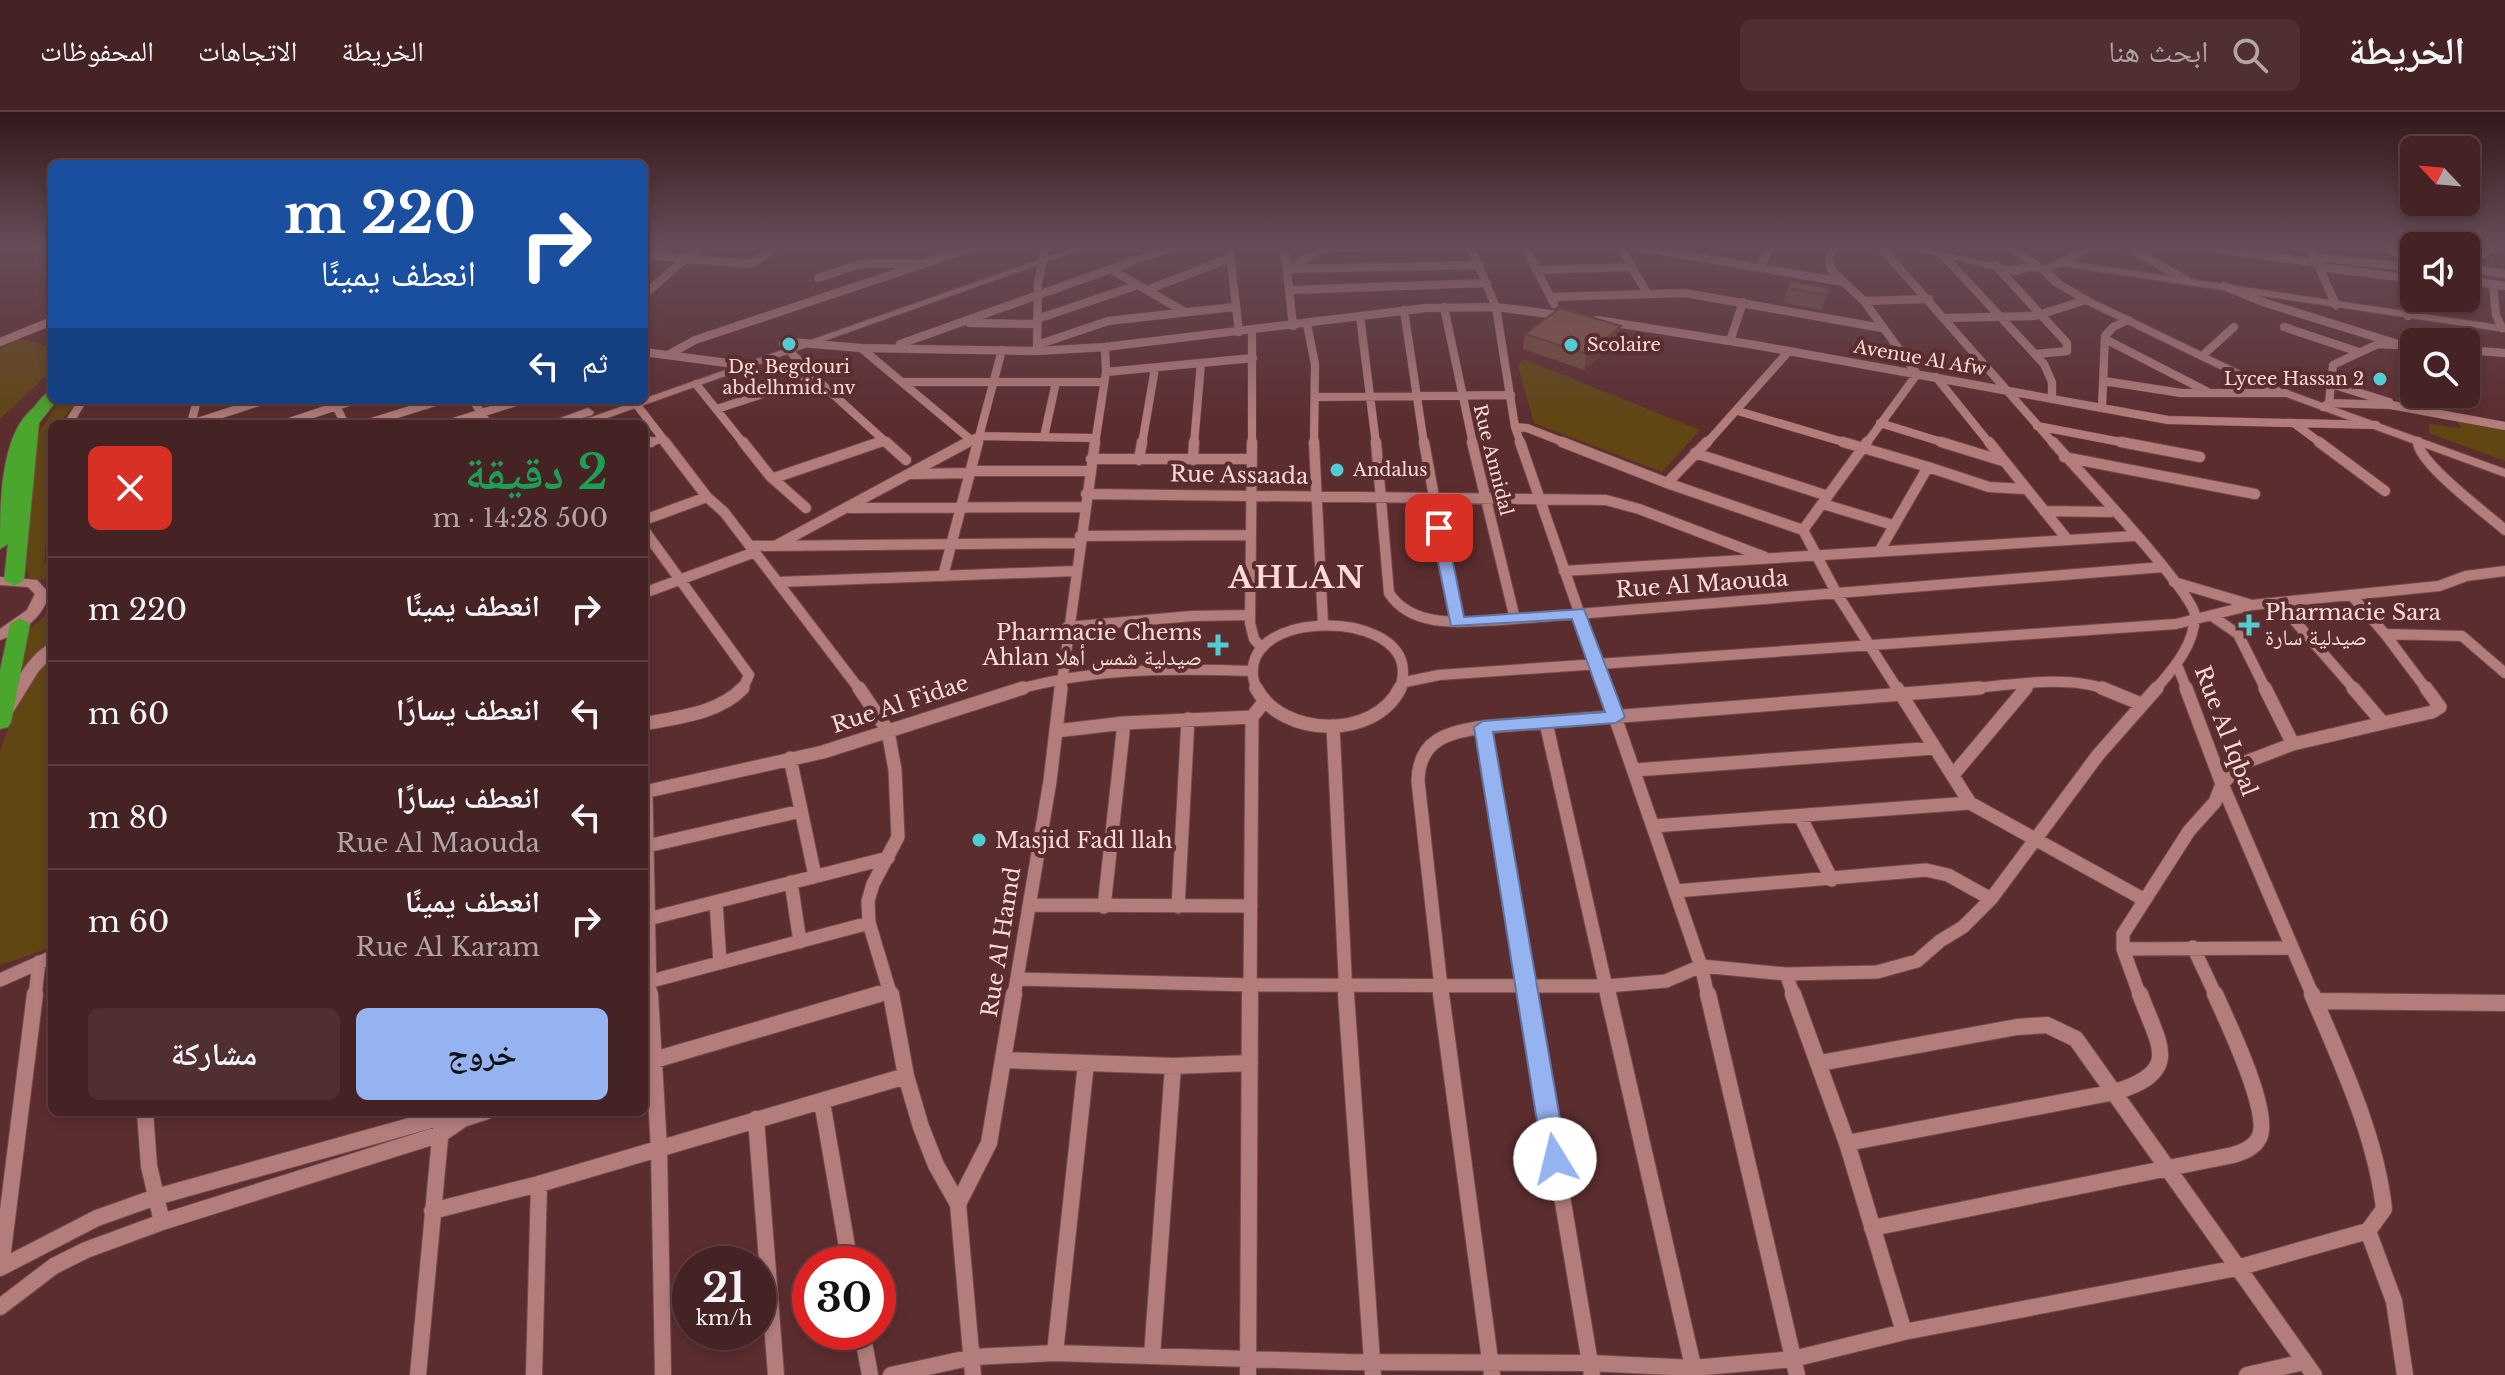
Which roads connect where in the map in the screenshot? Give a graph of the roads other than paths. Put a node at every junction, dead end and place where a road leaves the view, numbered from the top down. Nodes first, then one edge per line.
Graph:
1 (804, 304) edge
2 (903, 304) edge
3 (912, 304) edge
4 (1015, 304) edge
5 (1037, 304) edge
6 (1086, 304) edge
7 (1171, 304) edge
8 (1234, 304) edge
9 (1292, 304) edge
10 (1495, 304) edge
11 (1554, 304) edge
12 (1742, 304) edge
13 (1753, 304) edge
14 (1866, 304) edge
15 (1933, 304) edge
16 (1988, 304) edge
17 (2031, 304) edge
18 (2079, 304) edge
19 (2094, 304) edge
20 (2270, 304) edge
21 (2330, 304) edge
22 (2495, 304) edge
23 (2336, 305) joint
24 (1234, 307) junction
25 (1444, 307) junction
26 (1496, 307) junction
27 (1404, 310) junction
28 (1185, 312) junction
29 (2409, 312) edge
30 (1558, 314) junction
31 (1360, 316) junction
32 (2408, 316) junction
33 (1573, 317) edge
34 (2000, 317) junction
35 (2043, 317) junction
36 (1945, 318) junction
37 (1587, 319) edge
38 (2128, 320) junction
39 (1037, 322) junction
40 (48, 323) edge
41 (963, 323) junction
42 (1307, 324) junction
43 (1293, 326) junction
44 (2234, 327) dead end
45 (2284, 327) dead end
46 (1882, 328) junction
47 (2504, 329) edge
48 (1252, 330) junction
49 (1239, 332) junction
50 (2105, 339) junction
51 (1730, 341) junction
52 (0, 342) edge
53 (809, 344) junction
54 (2398, 344) joint
55 (788, 346) junction
56 (1105, 347) junction
57 (861, 348) junction
58 (889, 348) junction
59 (1037, 348) junction
60 (1002, 350) junction
61 (1789, 351) junction
62 (2480, 351) edge
63 (648, 352) edge
64 (2359, 352) junction
65 (2505, 353) edge
66 (2036, 354) junction
67 (668, 355) junction
68 (2202, 356) junction
69 (1253, 358) junction
70 (729, 363) junction
71 (1201, 363) junction
72 (750, 366) junction
73 (1155, 368) junction
74 (1917, 374) junction
75 (814, 377) junction
76 (1105, 377) junction
77 (1936, 377) junction
78 (2104, 381) junction
79 (903, 382) junction
80 (993, 382) junction
81 (1056, 382) junction
82 (696, 384) junction
83 (2331, 384) junction
84 (48, 385) edge
85 (2004, 390) junction
86 (648, 392) edge
87 (2210, 393) junction
88 (2285, 393) junction
89 (1511, 395) junction
90 (1368, 396) junction
91 (1417, 396) junction
92 (1461, 396) junction
93 (648, 397) edge
94 (1317, 397) junction
95 (2052, 398) junction
96 (48, 400) edge
97 (253, 404) edge
98 (333, 404) edge
99 (429, 404) edge
100 (475, 404) edge
101 (509, 404) edge
102 (623, 404) edge
103 (625, 404) edge
104 (632, 404) edge
105 (2326, 405) junction
106 (2391, 405) junction
107 (2102, 408) junction
108 (717, 409) junction
109 (1738, 411) junction
110 (480, 413) junction
111 (31, 417) junction
112 (203, 420) edge
113 (293, 420) edge
114 (378, 420) edge
115 (459, 420) edge
116 (485, 420) edge
117 (565, 420) edge
118 (587, 420) edge
119 (646, 420) edge
120 (648, 423) edge
121 (1880, 423) junction
122 (2295, 424) junction
123 (2376, 425) junction
124 (2037, 426) junction
125 (2505, 426) edge
126 (1515, 427) junction
127 (1044, 437) junction
128 (975, 438) junction
129 (1095, 438) junction
130 (662, 439) junction
131 (883, 441) junction
132 (2418, 442) junction
133 (648, 443) edge
134 (2, 447) edge
135 (1862, 447) junction
136 (1695, 453) junction
137 (2064, 457) junction
138 (2200, 457) dead end
139 (1091, 459) junction
140 (1252, 459) junction
141 (906, 460) dead end
142 (1139, 460) junction
143 (1193, 460) junction
144 (2003, 461) junction
145 (1928, 467) junction
146 (1089, 471) junction
147 (970, 472) junction
148 (2505, 473) edge
149 (908, 474) junction
150 (774, 478) junction
151 (1667, 483) junction
152 (2025, 489) junction
153 (2385, 491) dead end
154 (1086, 494) junction
155 (2255, 494) dead end
156 (1251, 496) junction
157 (1317, 496) junction
158 (707, 497) junction
159 (1380, 497) junction
160 (1432, 497) junction
161 (1486, 497) junction
162 (1540, 498) junction
163 (1825, 500) junction
164 (1084, 507) junction
165 (806, 508) dead end
166 (846, 508) junction
167 (961, 508) junction
168 (2044, 511) junction
169 (2111, 512) junction
170 (648, 519) edge
171 (1893, 525) junction
172 (1803, 530) junction
173 (2505, 530) edge
174 (648, 535) edge
175 (1251, 535) junction
176 (2134, 536) junction
177 (1080, 539) junction
178 (2067, 539) junction
179 (0, 543) edge
180 (775, 546) junction
181 (951, 546) junction
182 (753, 549) junction
183 (1880, 550) junction
184 (1815, 554) junction
185 (1765, 557) junction
186 (2163, 567) junction
187 (1075, 571) junction
188 (1564, 571) junction
189 (2505, 571) edge
190 (943, 576) junction
191 (681, 580) junction
192 (7, 581) edge
193 (778, 582) junction
194 (2174, 582) junction
195 (45, 584) edge
196 (648, 592) edge
197 (1837, 594) junction
198 (2352, 596) junction
199 (47, 600) edge
200 (2279, 603) junction
201 (2252, 605) junction
202 (1578, 613) junction
203 (1250, 615) junction
204 (2212, 616) junction
205 (1515, 619) junction
206 (2194, 619) junction
207 (1457, 622) junction
208 (20, 624) junction
209 (1323, 624) junction
210 (1067, 627) junction
211 (2385, 634) junction
212 (0, 635) edge
213 (1869, 643) junction
214 (48, 652) edge
215 (1258, 653) junction
216 (1598, 663) junction
217 (1403, 665) junction
218 (2177, 665) junction
219 (1220, 667) junction
220 (1252, 671) junction
221 (2505, 673) edge
222 (1439, 675) junction
223 (1060, 680) junction
224 (1405, 682) junction
225 (2029, 685) junction
226 (1902, 695) junction
227 (1264, 702) junction
228 (2141, 704) junction
229 (1252, 717) junction
230 (1616, 717) junction
231 (1188, 719) junction
232 (0, 720) edge
233 (648, 723) edge
234 (1124, 723) junction
235 (1546, 723) junction
236 (2383, 723) junction
237 (1333, 726) junction
238 (1483, 727) junction
239 (888, 731) junction
240 (1056, 731) junction
241 (2293, 744) junction
242 (1935, 748) junction
243 (790, 758) junction
244 (1635, 770) junction
245 (1953, 775) junction
246 (2222, 784) junction
247 (648, 791) edge
248 (1970, 803) junction
249 (801, 811) junction
250 (1800, 816) junction
251 (1653, 826) junction
252 (2036, 840) junction
253 (648, 846) edge
254 (888, 858) junction
255 (815, 876) junction
256 (1832, 880) junction
257 (791, 882) junction
258 (1676, 891) junction
259 (1991, 899) junction
260 (2143, 899) junction
261 (716, 902) junction
262 (1030, 905) junction
263 (1251, 906) junction
264 (1104, 907) junction
265 (1178, 907) junction
266 (648, 919) edge
267 (869, 923) junction
268 (800, 942) junction
269 (2193, 947) junction
270 (2292, 948) junction
271 (2123, 949) junction
272 (46, 960) edge
273 (720, 963) junction
274 (1701, 966) junction
275 (1786, 974) junction
276 (1018, 979) junction
277 (0, 980) edge
278 (648, 981) edge
279 (1345, 983) junction
280 (1440, 984) junction
281 (1526, 984) junction
282 (1250, 985) junction
283 (1607, 986) junction
284 (890, 991) junction
285 (2315, 1001) junction
286 (2505, 1003) edge
287 (1004, 1060) junction
288 (648, 1061) edge
289 (1086, 1063) junction
290 (1250, 1063) junction
291 (1820, 1063) junction
292 (1173, 1066) junction
293 (906, 1076) junction
294 (2115, 1092) junction
295 (822, 1102) junction
296 (145, 1116) edge
297 (472, 1116) edge
298 (756, 1119) junction
299 (441, 1121) edge
300 (1847, 1143) junction
301 (659, 1148) junction
302 (2171, 1169) junction
303 (539, 1184) junction
304 (156, 1197) junction
305 (958, 1204) junction
306 (432, 1211) junction
307 (162, 1222) junction
308 (1872, 1228) junction
309 (2368, 1231) junction
310 (847, 1246) edge
311 (0, 1268) edge
312 (2237, 1268) junction
313 (0, 1307) edge
314 (1904, 1332) junction
315 (865, 1350) edge
316 (1055, 1353) junction
317 (1152, 1356) junction
318 (973, 1366) edge
319 (1248, 1367) edge
320 (1795, 1367) edge
321 (1373, 1368) edge
322 (2309, 1368) edge
323 (1491, 1369) edge
324 (1591, 1369) edge
325 (1694, 1372) edge
326 (418, 1375) edge
327 (534, 1375) edge
328 (663, 1375) edge
329 (776, 1375) edge
330 (870, 1375) edge
331 (891, 1375) edge
332 (2247, 1375) edge
333 (2405, 1375) edge

1 - 67 street
2 - 55 main road
3 - 53 main road
4 - 41 street
5 - 39 street
6 - 39 street
7 - 28 street
8 - 24 street
9 - 43 street
10 - 26 street
11 - 30 street
12 - 51 street
13 - 46 street
14 - 46 street
15 - 36 street
16 - 34 street
17 - 35 street
18 - 35 street
19 - 38 main road
20 - 54 street
21 - 23 main road
22 - 47 street
23 - 32 main road
24 - 28 street
24 - 49 street
25 - 26 street
25 - 27 street
25 - 92 street, Rue Annidal
26 - 30 street
26 - 89 street
27 - 31 street
27 - 91 street
28 - 59 street
29 - 32 street
30 - 33 street
31 - 42 street
31 - 90 street, Rue Al Maouda
32 - 47 main road
34 - 35 street
34 - 36 street
34 - 66 street
35 - 66 street
36 - 85 street
37 - 51 street, Avenue Al Afw
38 - 50 street
38 - 68 main road
39 - 41 street
39 - 59 street
40 - 52 street
41 - 58 street
42 - 43 street
42 - 94 street
43 - 48 street
44 - 68 street
45 - 64 street
46 - 74 street
48 - 49 street
48 - 69 street
49 - 56 street
50 - 78 street
50 - 87 street
51 - 61 street, Avenue Al Afw
53 - 55 main road
53 - 57 street
54 - 64 street
55 - 70 main road
55 - 72 main road
55 - 75 street
56 - 59 street
56 - 76 street, Rue Al Hamd
57 - 58 street
57 - 79 street
58 - 60 street
59 - 60 street
60 - 80 street
61 - 74 street, Avenue Al Afw
61 - 109 street
62 - 65 street
63 - 67 street
64 - 83 street
66 - 95 street
67 - 70 street
68 - 88 main road
69 - 71 street
69 - 140 street
70 - 72 street
70 - 86 main road
71 - 73 street
71 - 143 street
72 - 82 main road
73 - 76 street
73 - 142 street
74 - 77 street, Avenue Al Afw
74 - 121 street
75 - 108 street
75 - 131 street
76 - 81 street
76 - 129 street, Rue Al Hamd
77 - 85 street, Avenue Al Afw
77 - 144 street
78 - 87 street
78 - 107 street
79 - 80 street
79 - 128 street
80 - 81 street
80 - 128 street
81 - 127 street
82 - 93 main road
82 - 108 street
83 - 105 street
83 - 106 street
84 - 134 highway
85 - 95 street, Avenue Al Afw
85 - 124 street
87 - 88 street
88 - 105 main road
89 - 92 street
89 - 126 street
90 - 91 street
90 - 94 street
90 - 159 street, Rue Al Maouda
91 - 92 street
91 - 160 street
92 - 161 street, Rue Annidal
94 - 157 street
95 - 107 street, Avenue Al Afw
96 - 111 highway
97 - 112 street
98 - 113 street
99 - 114 street
100 - 110 street
101 - 110 street
102 - 117 main road
103 - 118 main road
104 - 119 street
105 - 106 street
105 - 123 main road
106 - 125 street
107 - 122 street, Avenue Al Afw
108 - 150 street
109 - 135 street
109 - 136 street
110 - 115 street
110 - 116 street
111 - 179 highway
111 - 192 highway
120 - 130 street
121 - 135 street
121 - 144 street
122 - 123 street, Avenue Al Afw
122 - 153 street
123 - 132 main road
124 - 137 street
124 - 138 street
126 - 151 street
126 - 162 street
127 - 128 street
127 - 129 street
128 - 147 street
128 - 149 street
129 - 139 street, Rue Al Hamd
130 - 133 street
130 - 158 street
131 - 141 street
131 - 150 street
132 - 148 main road
132 - 173 street
135 - 145 street
135 - 163 street
136 - 151 street
136 - 163 street
137 - 155 street
137 - 169 street
139 - 142 street
139 - 146 street, Rue Al Hamd
140 - 143 street
140 - 156 street
142 - 143 street
144 - 152 street
145 - 152 street
145 - 171 street
146 - 147 street
146 - 154 street, Rue Al Hamd
147 - 149 street
147 - 167 street
149 - 166 street
150 - 165 street
151 - 172 street
152 - 168 street
154 - 156 street, Rue Assaada
154 - 164 street, Rue Al Hamd
156 - 157 street, Rue Assaada
156 - 175 street
157 - 159 street, Rue Assaada
157 - 209 street
158 - 170 street
158 - 182 street
159 - 160 street, Rue Assaada
159 - 207 street, Rue Al Maouda
160 - 161 street, Rue Assaada
160 - 207 street
161 - 162 street, Rue Assaada
161 - 205 street, Rue Annidal
162 - 185 street, Rue Assaada
162 - 188 street
163 - 171 street
163 - 172 street
164 - 167 street
164 - 177 street, Rue Al Hamd
166 - 167 street
166 - 180 street
167 - 181 street
168 - 169 street
168 - 178 street
169 - 176 street
171 - 183 street
172 - 184 street
174 - 191 street
175 - 177 street
175 - 203 street
176 - 178 street
176 - 186 street
177 - 181 street
177 - 187 street, Rue Al Hamd
178 - 183 street
180 - 181 street
180 - 182 street
181 - 190 street
182 - 191 street
182 - 193 street
183 - 184 street
184 - 185 street
184 - 197 street
185 - 188 street
186 - 194 street
186 - 197 street, Rue Al Maouda
187 - 190 street
187 - 210 street, Rue Al Hamd
188 - 202 street
189 - 198 street
190 - 193 street
191 - 196 street
191 - 233 street
192 - 195 main road
193 - 239 street
194 - 201 street
194 - 206 street
195 - 199 main road
197 - 202 street, Rue Al Maouda
197 - 213 street
198 - 200 street
198 - 211 street
199 - 208 main road
200 - 201 street
200 - 236 street
201 - 204 street
202 - 205 street, Rue Al Maouda
202 - 216 street
203 - 210 street
203 - 215 street
204 - 206 street
204 - 241 street
205 - 207 street, Rue Al Maouda
206 - 213 street
206 - 218 street, Rue Al Iqbal
208 - 212 main road
208 - 232 highway
209 - 215 street
209 - 217 street
210 - 223 street, Rue Al Hamd
211 - 221 street
211 - 236 street
213 - 216 street
213 - 226 street
214 - 232 main road
215 - 219 street, Rue Al Fidae
215 - 220 street
216 - 222 street
216 - 230 street
217 - 222 street
217 - 224 street
218 - 228 street
218 - 246 street, Rue Al Iqbal
219 - 220 street, Rue Al Fidae
219 - 223 street, Rue Al Fidae
220 - 227 street
222 - 224 street
223 - 239 street, Rue Al Fidae
223 - 240 street, Rue Al Hamd
224 - 237 street
225 - 226 street
225 - 228 street
225 - 245 street
226 - 230 street
226 - 242 street
227 - 229 street
227 - 237 street
228 - 252 street
229 - 231 street
229 - 263 street
230 - 235 street
230 - 244 street
231 - 234 street
231 - 265 street
234 - 240 street
234 - 264 street
235 - 238 street
235 - 283 street
236 - 241 street
237 - 279 street
238 - 280 street
238 - 281 street
239 - 243 street, Rue Al Fidae
239 - 254 street
240 - 262 street, Rue Al Hamd
241 - 246 street
242 - 244 street
242 - 245 street
243 - 247 street, Rue Al Fidae
243 - 249 street
244 - 251 street
245 - 248 street
246 - 260 street
246 - 270 street, Rue Al Iqbal
248 - 250 street
248 - 252 street
249 - 253 street
249 - 255 street
250 - 251 street
250 - 256 street
251 - 258 street
252 - 259 street
252 - 260 street
254 - 255 street
254 - 267 street
255 - 257 street
256 - 258 street
256 - 259 street
257 - 261 street
257 - 268 street
258 - 274 street
259 - 275 street
260 - 271 street
261 - 266 street
261 - 273 street
262 - 264 street
262 - 276 street, Rue Al Hamd
263 - 265 street
263 - 282 street
264 - 265 street
267 - 268 street
267 - 284 street
268 - 273 street
269 - 270 street
269 - 271 street
269 - 302 street
270 - 285 street, Rue Al Iqbal
271 - 294 street
272 - 277 street
272 - 311 street
273 - 278 street
274 - 275 street
274 - 283 street
274 - 320 street
275 - 291 street
276 - 282 street
276 - 287 street, Rue Al Hamd
279 - 280 street
279 - 282 street
279 - 321 street
280 - 281 street
280 - 323 street
281 - 283 street
281 - 324 street
282 - 290 street
283 - 325 street
284 - 288 street
284 - 293 street
285 - 286 street
285 - 309 street, Rue Al Iqbal
287 - 289 street
287 - 305 street, Rue Al Hamd
288 - 301 street
289 - 292 street
289 - 316 street
290 - 292 street
290 - 319 street
291 - 294 street
291 - 300 street
292 - 317 street
293 - 295 street
293 - 305 street
294 - 300 street
294 - 302 street
295 - 298 street
295 - 310 street
296 - 304 street
297 - 299 street
298 - 301 street
298 - 329 street
299 - 304 street
299 - 306 street
299 - 307 street
300 - 308 street
301 - 303 street
301 - 328 street
302 - 308 street
302 - 312 street
303 - 306 street
303 - 327 street
304 - 307 street
304 - 311 street
305 - 318 street
306 - 326 street
307 - 313 street
308 - 314 street
309 - 312 street
309 - 333 street
312 - 314 street
312 - 322 street
314 - 320 street
315 - 330 street
316 - 317 street
316 - 318 street
317 - 319 street
318 - 331 street
319 - 321 street
320 - 325 street
321 - 323 street
322 - 332 street
323 - 324 street
324 - 325 street

